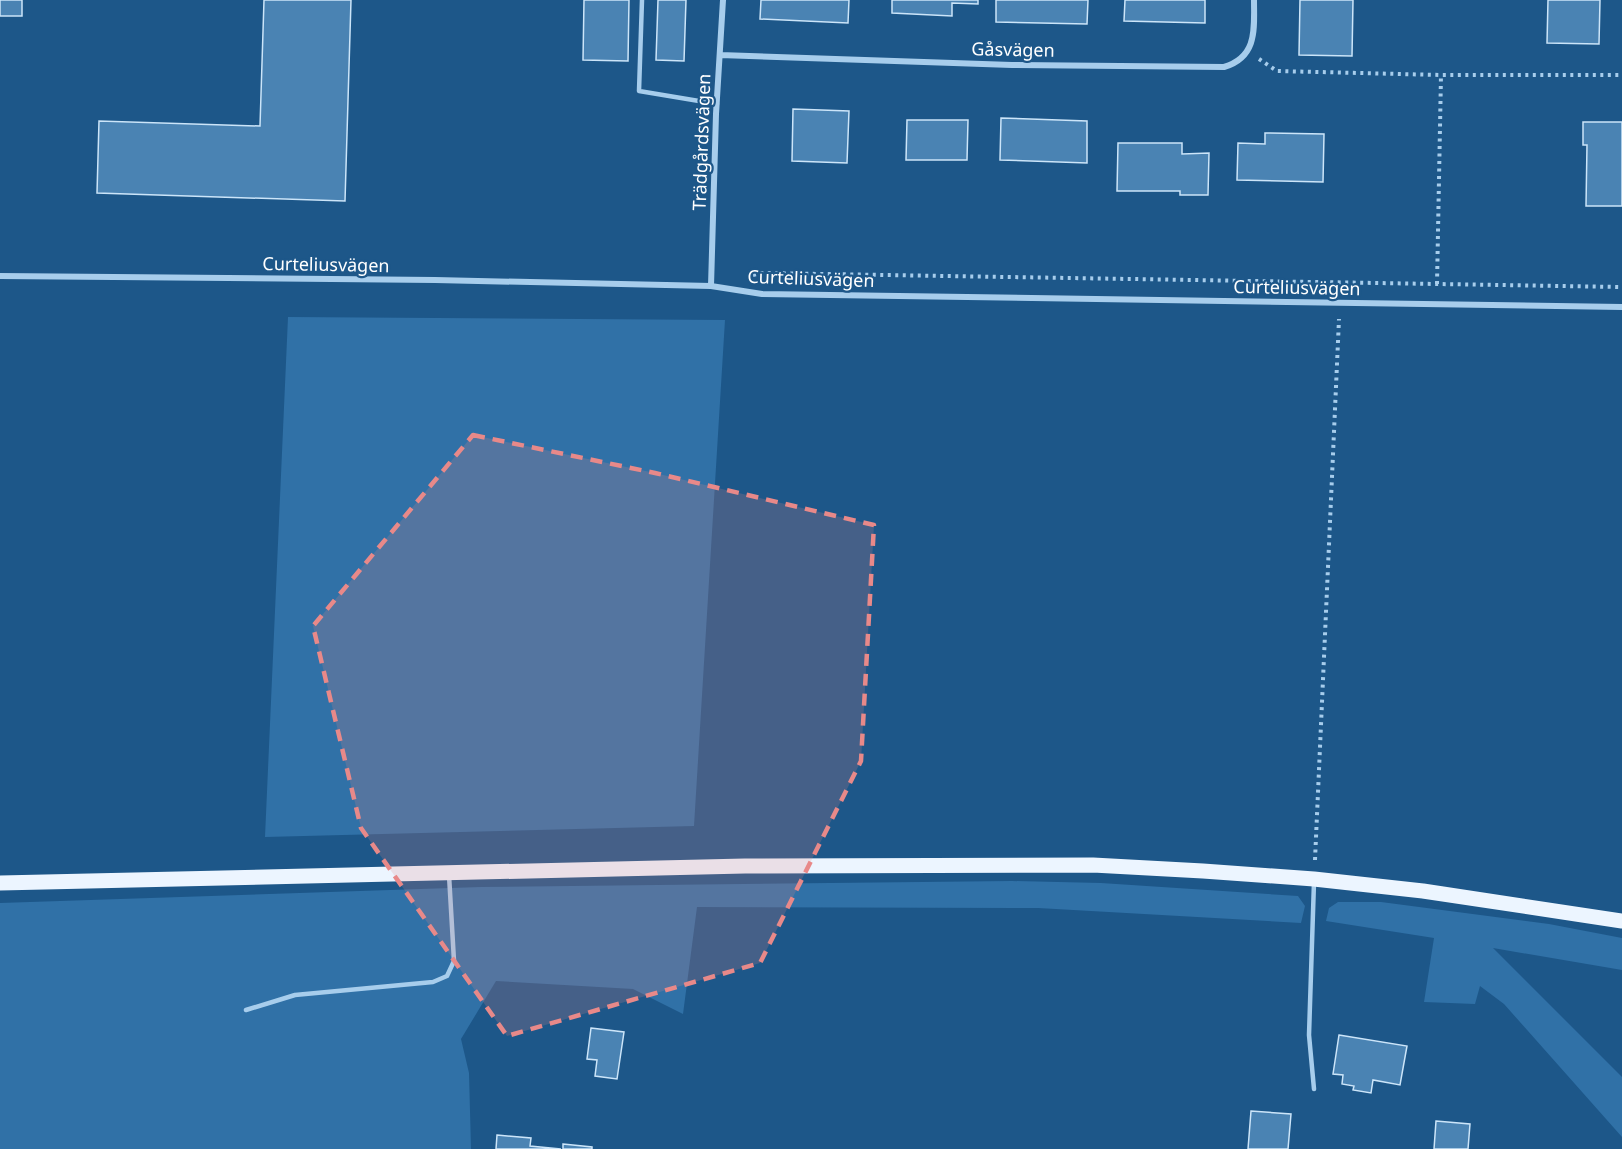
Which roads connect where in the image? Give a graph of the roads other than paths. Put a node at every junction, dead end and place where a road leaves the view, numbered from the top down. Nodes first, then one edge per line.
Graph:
1 (642, 0) edge
2 (723, 0) edge
3 (1254, 0) edge
4 (720, 55) junction
5 (717, 104) junction
6 (0, 276) edge
7 (711, 286) junction
8 (1622, 307) edge
9 (449, 872) junction
10 (1314, 879) junction
11 (0, 883) edge
12 (1622, 921) edge
13 (246, 1011) dead end
14 (1314, 1089) dead end

1 - 5 lane
2 - 4 street, Trädgårdsvägen
3 - 4 street, Gåsvägen
4 - 5 street, Trädgårdsvägen
5 - 7 street, Trädgårdsvägen
6 - 7 street, Curteliusvägen
7 - 8 street, Curteliusvägen
9 - 10 main road
9 - 11 main road
9 - 13 lane
10 - 12 main road
10 - 14 lane

